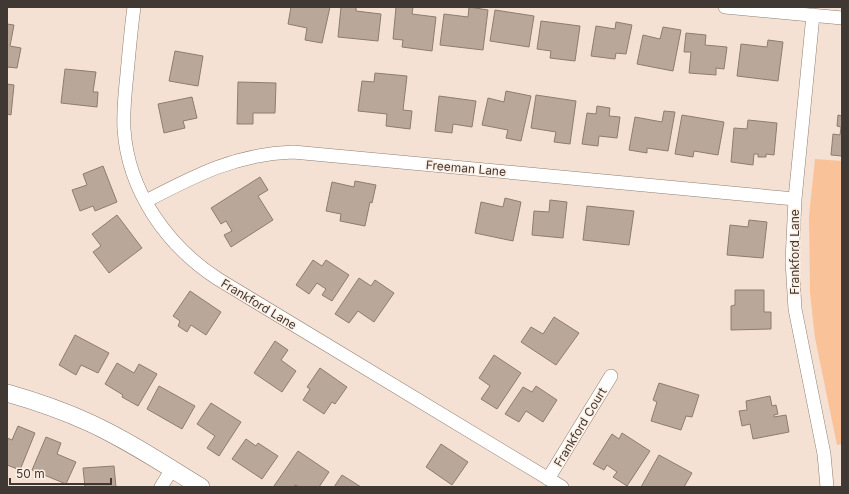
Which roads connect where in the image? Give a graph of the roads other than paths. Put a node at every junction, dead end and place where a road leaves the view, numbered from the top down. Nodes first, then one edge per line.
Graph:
1 (134, 7) edge
2 (725, 7) edge
3 (813, 15) junction
4 (842, 18) edge
5 (795, 199) junction
6 (146, 201) junction
7 (611, 376) dead end
8 (7, 393) edge
9 (172, 469) junction
10 (548, 479) junction
11 (161, 487) edge
12 (201, 487) edge
13 (562, 487) edge
14 (827, 487) edge

1 - 6 street, Frankford Lane
2 - 3 street
3 - 4 street
3 - 5 street, Frankford Lane
5 - 6 street, Freeman Lane
5 - 14 street, Frankford Lane
6 - 10 street, Frankford Lane
7 - 10 street, Frankford Court
8 - 9 street
9 - 11 street
9 - 12 street
10 - 13 street, Frankford Lane

